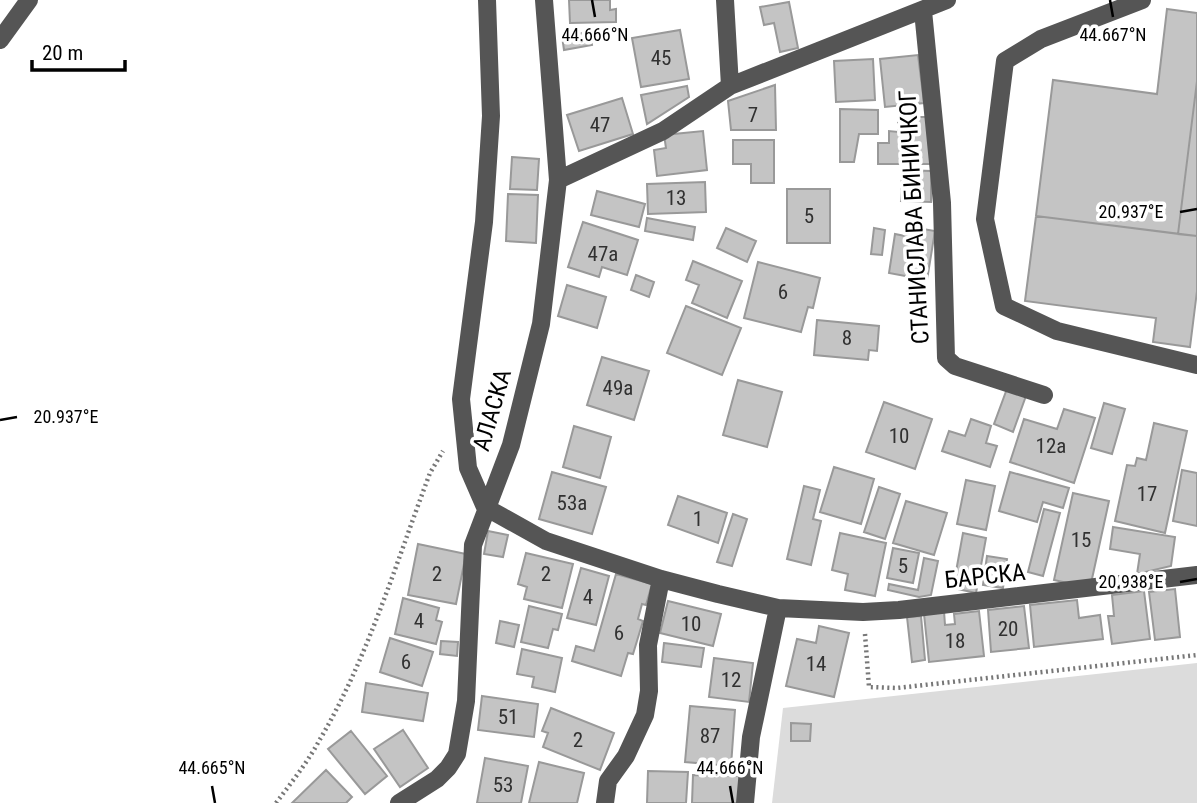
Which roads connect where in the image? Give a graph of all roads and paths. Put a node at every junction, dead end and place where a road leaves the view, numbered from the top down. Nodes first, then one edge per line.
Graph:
1 (29, 0) edge
2 (487, 0) edge
3 (544, 0) edge
4 (725, 0) edge
5 (947, 0) edge
6 (1142, 0) edge
7 (923, 11) junction
8 (0, 40) edge
9 (730, 86) junction
10 (558, 180) junction
11 (1197, 365) edge
12 (1044, 395) dead end
13 (463, 434) junction
14 (485, 507) junction
15 (1197, 576) edge
16 (661, 579) junction
17 (778, 608) junction
18 (863, 612) junction
19 (1197, 655) edge
20 (276, 803) edge
21 (399, 803) edge
22 (605, 803) edge
23 (745, 803) edge

1 - 8 street
2 - 13 street
3 - 10 street, АЛАСКА
4 - 9 street
5 - 7 street
6 - 11 street
7 - 9 street
7 - 12 street, СТАНИСЛАВА БИНИЧКОГ
9 - 10 street
10 - 14 street, АЛАСКА
13 - 14 street
13 - 20 path
14 - 16 street, БАРСКА
14 - 21 street, АЛАСКА
15 - 18 street, БАРСКА
16 - 17 street, БАРСКА
16 - 22 street
17 - 18 street, БАРСКА
17 - 23 street
18 - 19 path

